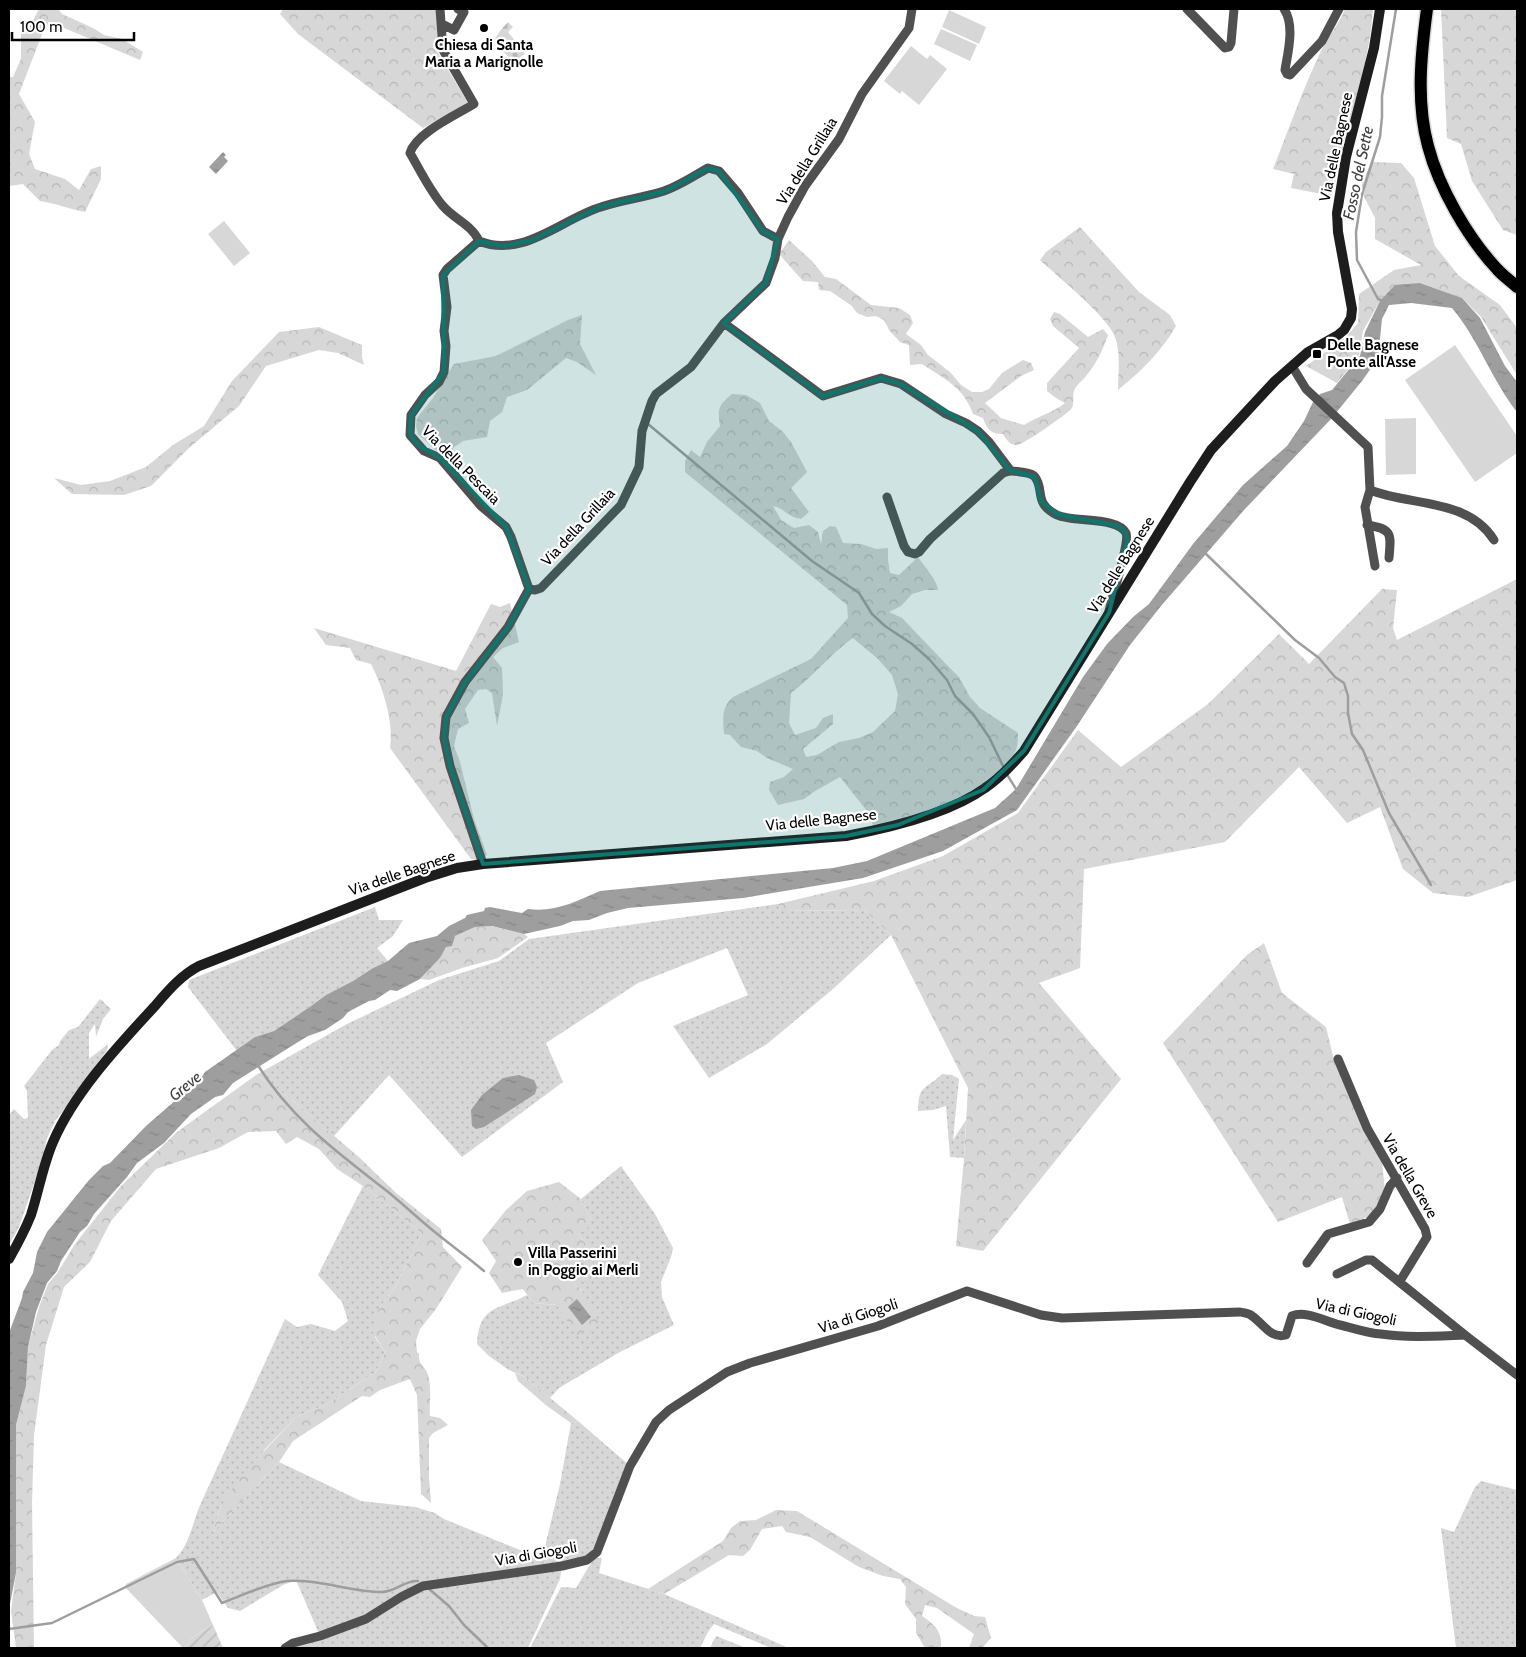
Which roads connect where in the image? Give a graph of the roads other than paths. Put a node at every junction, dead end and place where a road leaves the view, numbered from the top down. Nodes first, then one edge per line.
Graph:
1 (440, 9) edge
2 (458, 9) edge
3 (912, 9) edge
4 (1187, 9) edge
5 (1234, 9) edge
6 (1284, 9) edge
7 (1340, 9) edge
8 (1380, 9) edge
9 (1427, 9) edge
10 (442, 24) junction
11 (778, 239) junction
12 (479, 241) junction
13 (1517, 287) edge
14 (724, 323) junction
15 (1292, 366) junction
16 (1010, 470) junction
17 (1370, 490) junction
18 (887, 497) dead end
19 (1367, 525) junction
20 (1494, 540) dead end
21 (1389, 558) dead end
22 (1375, 566) dead end
23 (529, 590) junction
24 (1109, 612) junction
25 (483, 864) junction
26 (1338, 1059) dead end
27 (1397, 1178) junction
28 (9, 1259) edge
29 (1308, 1263) dead end
30 (1337, 1274) dead end
31 (1400, 1281) junction
32 (1465, 1334) junction
33 (1517, 1375) edge
34 (285, 1648) edge

1 - 10 street
2 - 10 street
3 - 11 street, Via della Grillaia
4 - 5 street
6 - 7 street
8 - 15 main road, Via delle Bagnese
9 - 13 main road
10 - 12 street
11 - 12 street
11 - 14 street, Via della Grillaia
12 - 23 street, Via della Pescaia
14 - 16 street
14 - 23 street, Via della Grillaia
15 - 17 street
15 - 24 main road, Via delle Bagnese
16 - 18 street
16 - 24 street
17 - 19 street
17 - 20 street
19 - 21 street
19 - 22 street
23 - 25 street
24 - 25 main road, Via delle Bagnese
25 - 28 main road, Via delle Bagnese
26 - 27 street, Via della Greve
27 - 29 street
27 - 31 street, Via della Greve
30 - 31 street
31 - 32 street
32 - 33 street
32 - 34 street, Via di Giogoli

